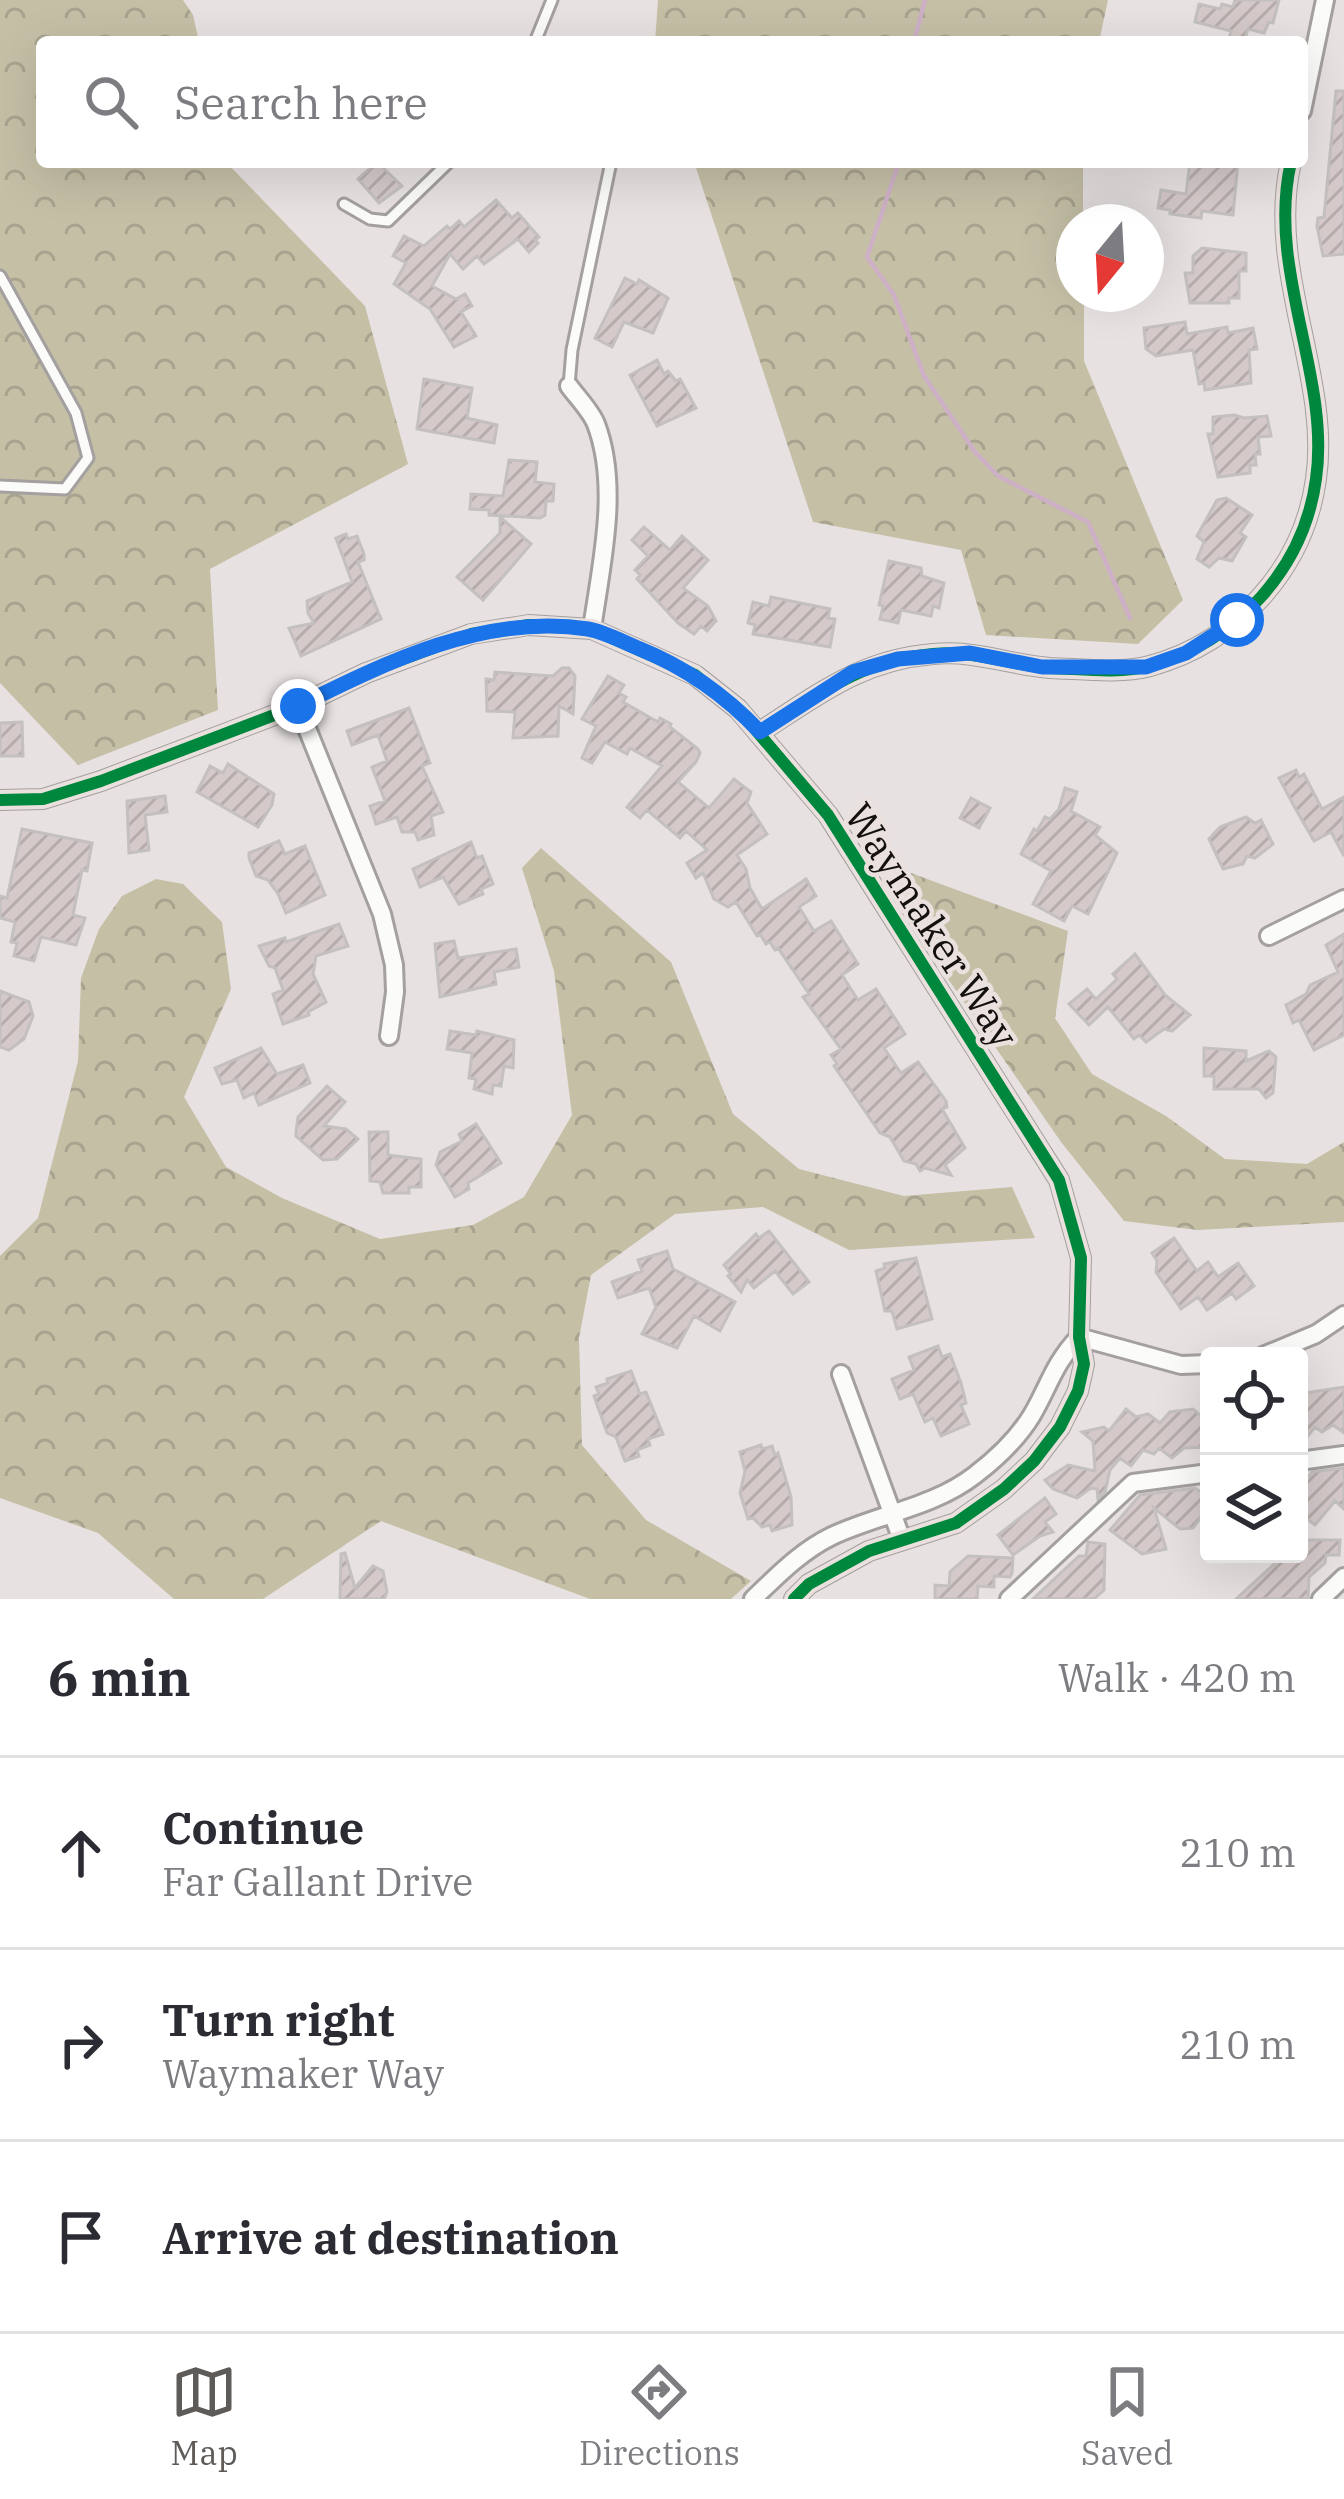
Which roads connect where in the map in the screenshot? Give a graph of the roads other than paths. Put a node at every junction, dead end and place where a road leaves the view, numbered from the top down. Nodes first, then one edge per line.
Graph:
1 (552, 0) edge
2 (1325, 0) edge
3 (537, 36) edge
4 (1308, 82) edge
5 (442, 168) edge
6 (609, 168) edge
7 (1291, 168) edge
8 (344, 204) dead end
9 (0, 276) edge
10 (569, 386) joint
11 (0, 486) edge
12 (592, 629) junction
13 (298, 706) junction
14 (760, 732) junction
15 (0, 800) edge
16 (1344, 899) edge
17 (1269, 936) dead end
18 (389, 1036) dead end
19 (1344, 1316) edge
20 (1079, 1337) junction
21 (1285, 1347) edge
22 (1200, 1364) edge
23 (841, 1374) dead end
24 (1344, 1456) edge
25 (1308, 1460) edge
26 (1200, 1474) edge
27 (891, 1513) junction
28 (902, 1540) junction
29 (1344, 1577) edge
30 (753, 1599) edge
31 (794, 1599) edge
32 (1009, 1599) edge
33 (1321, 1599) edge

1 - 3 lane
2 - 4 street
5 - 8 lane
6 - 10 lane
7 - 14 street
9 - 11 lane
10 - 12 street
12 - 13 street, Waymaker Way
12 - 14 street, Waymaker Way
13 - 15 street, Waymaker Way
13 - 18 street
14 - 20 street, Waymaker Way
16 - 17 street
19 - 21 street
20 - 22 street
20 - 27 street
20 - 28 street, Waymaker Way
23 - 27 street
24 - 25 street
26 - 32 street
27 - 28 street
27 - 30 street
28 - 31 street, Waymaker Way
29 - 33 street

